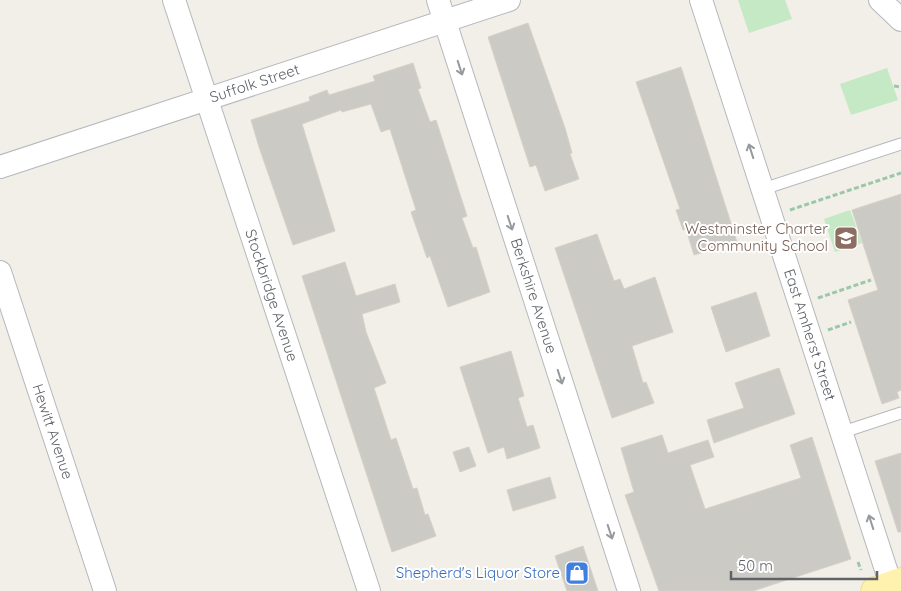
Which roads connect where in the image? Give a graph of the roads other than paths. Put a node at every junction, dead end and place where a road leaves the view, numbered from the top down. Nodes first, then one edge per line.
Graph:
1 (174, 0) edge
2 (438, 0) edge
3 (509, 0) edge
4 (701, 0) edge
5 (880, 0) edge
6 (901, 20) edge
7 (445, 22) junction
8 (207, 100) junction
9 (901, 144) edge
10 (0, 167) edge
11 (763, 189) junction
12 (0, 272) edge
13 (901, 413) edge
14 (843, 432) junction
15 (882, 582) edge
16 (105, 591) edge
17 (369, 591) edge
18 (630, 591) edge

1 - 8 street, Stockbridge Avenue
2 - 7 street, Berkshire Avenue
3 - 7 street, Suffolk Street
11 -> 4 street, East Amherst Street
5 - 6 street
7 - 8 street, Suffolk Street
7 -> 18 street, Berkshire Avenue
8 - 10 street, Suffolk Street
8 - 17 street, Stockbridge Avenue
9 - 11 lane
11 - 14 street, East Amherst Street
12 - 16 street, Hewitt Avenue
13 - 14 lane
15 -> 14 street, East Amherst Street

